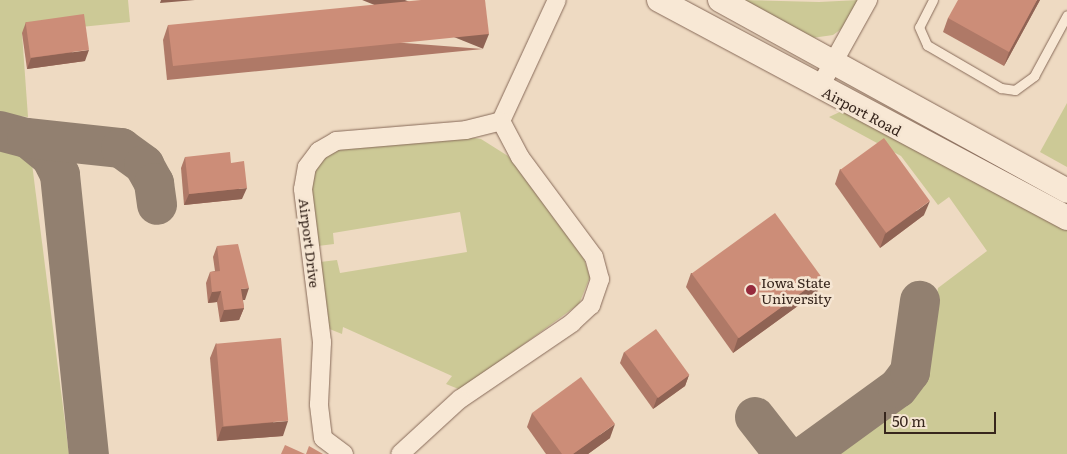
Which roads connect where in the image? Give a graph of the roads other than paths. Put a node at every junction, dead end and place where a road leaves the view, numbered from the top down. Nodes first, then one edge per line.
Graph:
1 (557, 0) edge
2 (659, 0) edge
3 (720, 0) edge
4 (868, 0) edge
5 (933, 0) edge
6 (1067, 15) edge
7 (833, 62) junction
8 (819, 88) junction
9 (501, 121) junction
10 (1067, 191) edge
11 (1067, 218) edge
12 (344, 454) edge
13 (400, 454) edge

1 - 9 street
2 - 8 main road, Airport Road
3 - 7 main road, Airport Road
4 - 7 street
5 - 6 lane
7 - 8 street
7 - 10 main road, Airport Road
8 - 11 main road, Airport Road
9 - 12 street, Airport Drive
9 - 13 street

